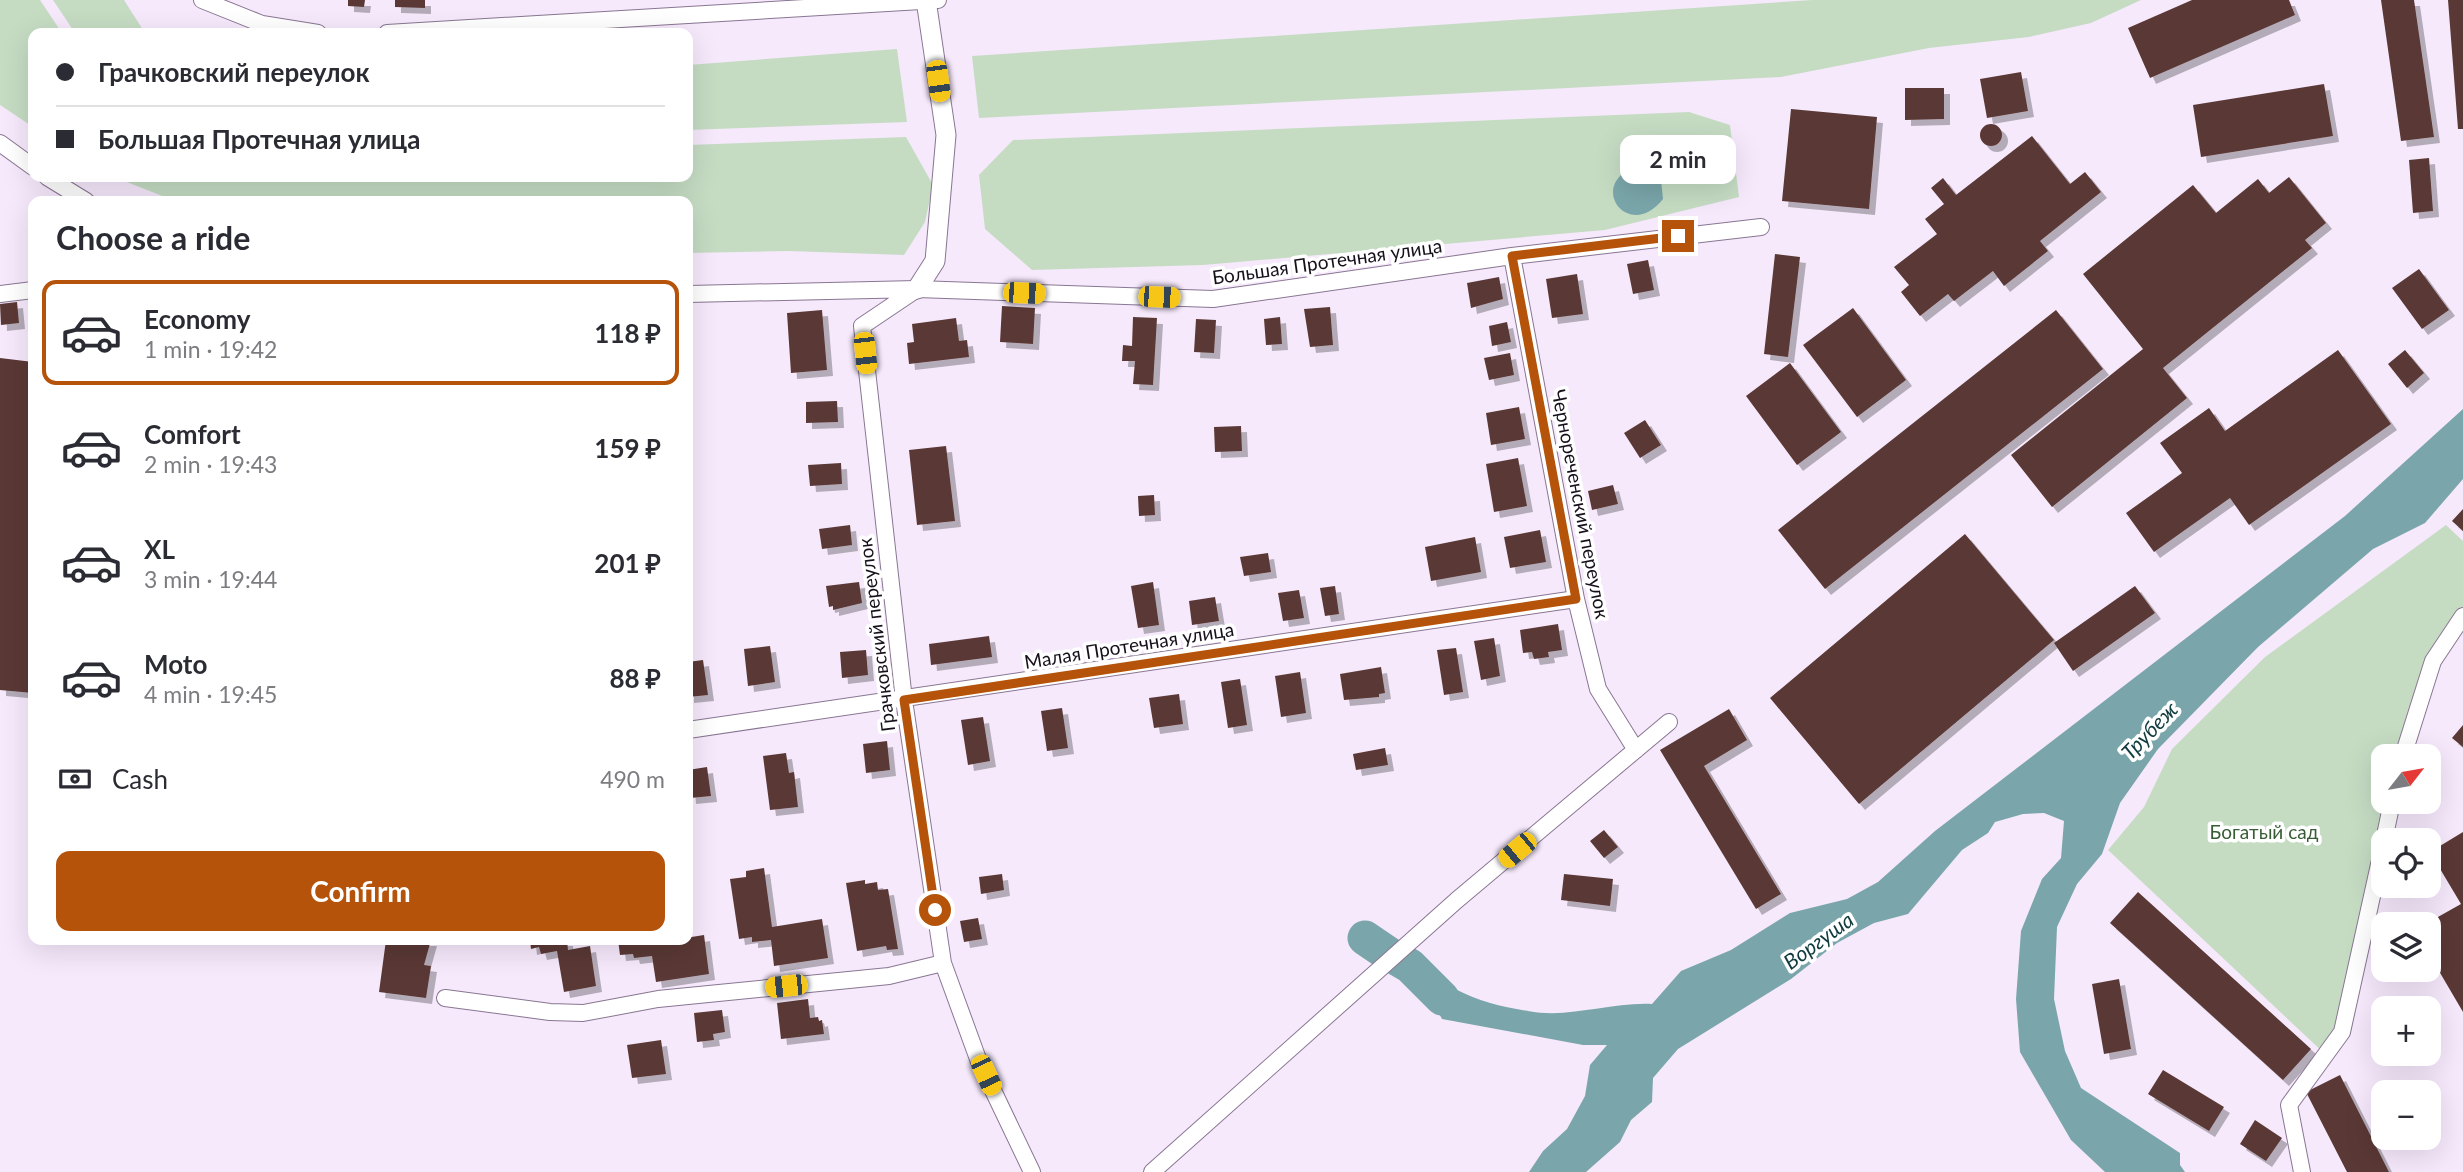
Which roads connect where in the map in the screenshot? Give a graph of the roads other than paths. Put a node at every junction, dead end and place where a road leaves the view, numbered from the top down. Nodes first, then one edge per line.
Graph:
1 (202, 0) edge
2 (930, 0) edge
3 (287, 28) edge
4 (469, 28) edge
5 (0, 142) edge
6 (28, 163) edge
7 (55, 182) edge
8 (78, 196) edge
9 (1761, 227) dead end
10 (1512, 256) junction
11 (916, 289) junction
12 (28, 290) edge
13 (0, 294) edge
14 (693, 294) edge
15 (1576, 599) junction
16 (2463, 616) edge
17 (904, 700) junction
18 (1669, 722) dead end
19 (693, 729) edge
20 (2407, 744) edge
21 (1636, 750) junction
22 (2371, 898) edge
23 (943, 963) junction
24 (445, 998) dead end
25 (1032, 1172) edge
26 (1152, 1172) edge
27 (2302, 1172) edge

1 - 3 street
2 - 4 street
2 - 11 street
5 - 6 street
7 - 8 street
9 - 10 street, Большая Протечная улица
10 - 11 street, Большая Протечная улица
10 - 15 street, Чернореченский переулок
11 - 14 street, Большая Протечная улица
11 - 17 street, Грачковский переулок
12 - 13 street
15 - 17 street, Малая Протечная улица
15 - 21 street, Чернореченский переулок
16 - 20 street
17 - 19 street, Малая Протечная улица
17 - 23 street, Грачковский переулок
18 - 21 street
21 - 26 street
22 - 27 street
23 - 24 street
23 - 25 street, Грачковский переулок

